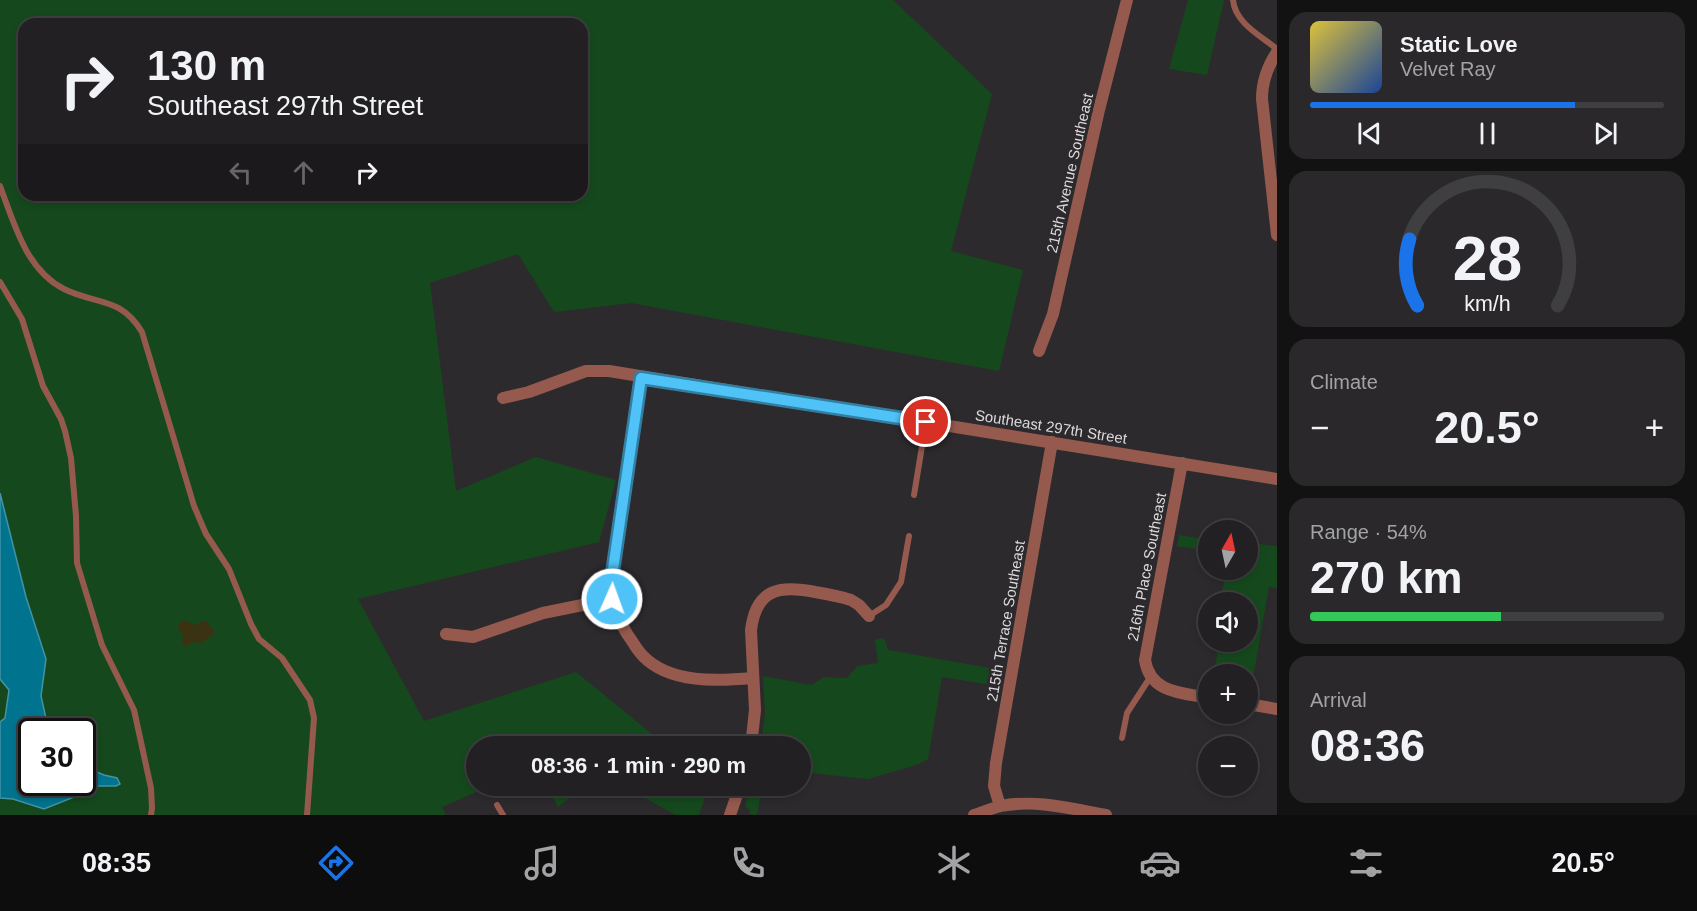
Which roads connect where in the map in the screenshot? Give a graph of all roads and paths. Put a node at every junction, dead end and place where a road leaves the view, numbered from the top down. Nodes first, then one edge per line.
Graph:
1 (1127, 0) edge
2 (1233, 0) edge
3 (1277, 50) edge
4 (0, 186) edge
5 (1277, 236) edge
6 (0, 282) edge
7 (1039, 351) dead end
8 (641, 378) junction
9 (503, 398) dead end
10 (926, 422) junction
11 (1052, 442) junction
12 (1182, 463) junction
13 (1277, 479) edge
14 (914, 495) dead end
15 (909, 536) dead end
16 (612, 599) junction
17 (869, 616) joint
18 (446, 634) dead end
19 (1151, 676) junction
20 (753, 678) junction
21 (1198, 696) edge
22 (1258, 706) edge
23 (1277, 709) edge
24 (752, 736) edge
25 (1122, 738) dead end
26 (737, 796) edge
27 (497, 804) dead end
28 (1000, 806) junction
29 (151, 815) edge
30 (307, 815) edge
31 (503, 815) edge
32 (730, 815) edge
33 (974, 815) edge
34 (1106, 815) edge

1 - 7 street, 215th Avenue Southeast
2 - 3 lane
3 - 5 street
4 - 30 lane
6 - 29 lane
8 - 9 street, Southeast 297th Street
8 - 10 street, Southeast 297th Street
8 - 16 street
10 - 11 street, Southeast 297th Street
10 - 14 lane
11 - 12 street, Southeast 297th Street
11 - 28 street, 215th Terrace Southeast
12 - 13 street, Southeast 297th Street
12 - 19 street, 216th Place Southeast
15 - 17 lane
16 - 18 street
16 - 20 street
17 - 20 street
19 - 21 street
19 - 25 lane
20 - 24 street
22 - 23 street
26 - 32 street
27 - 31 lane
28 - 33 street
28 - 34 street

